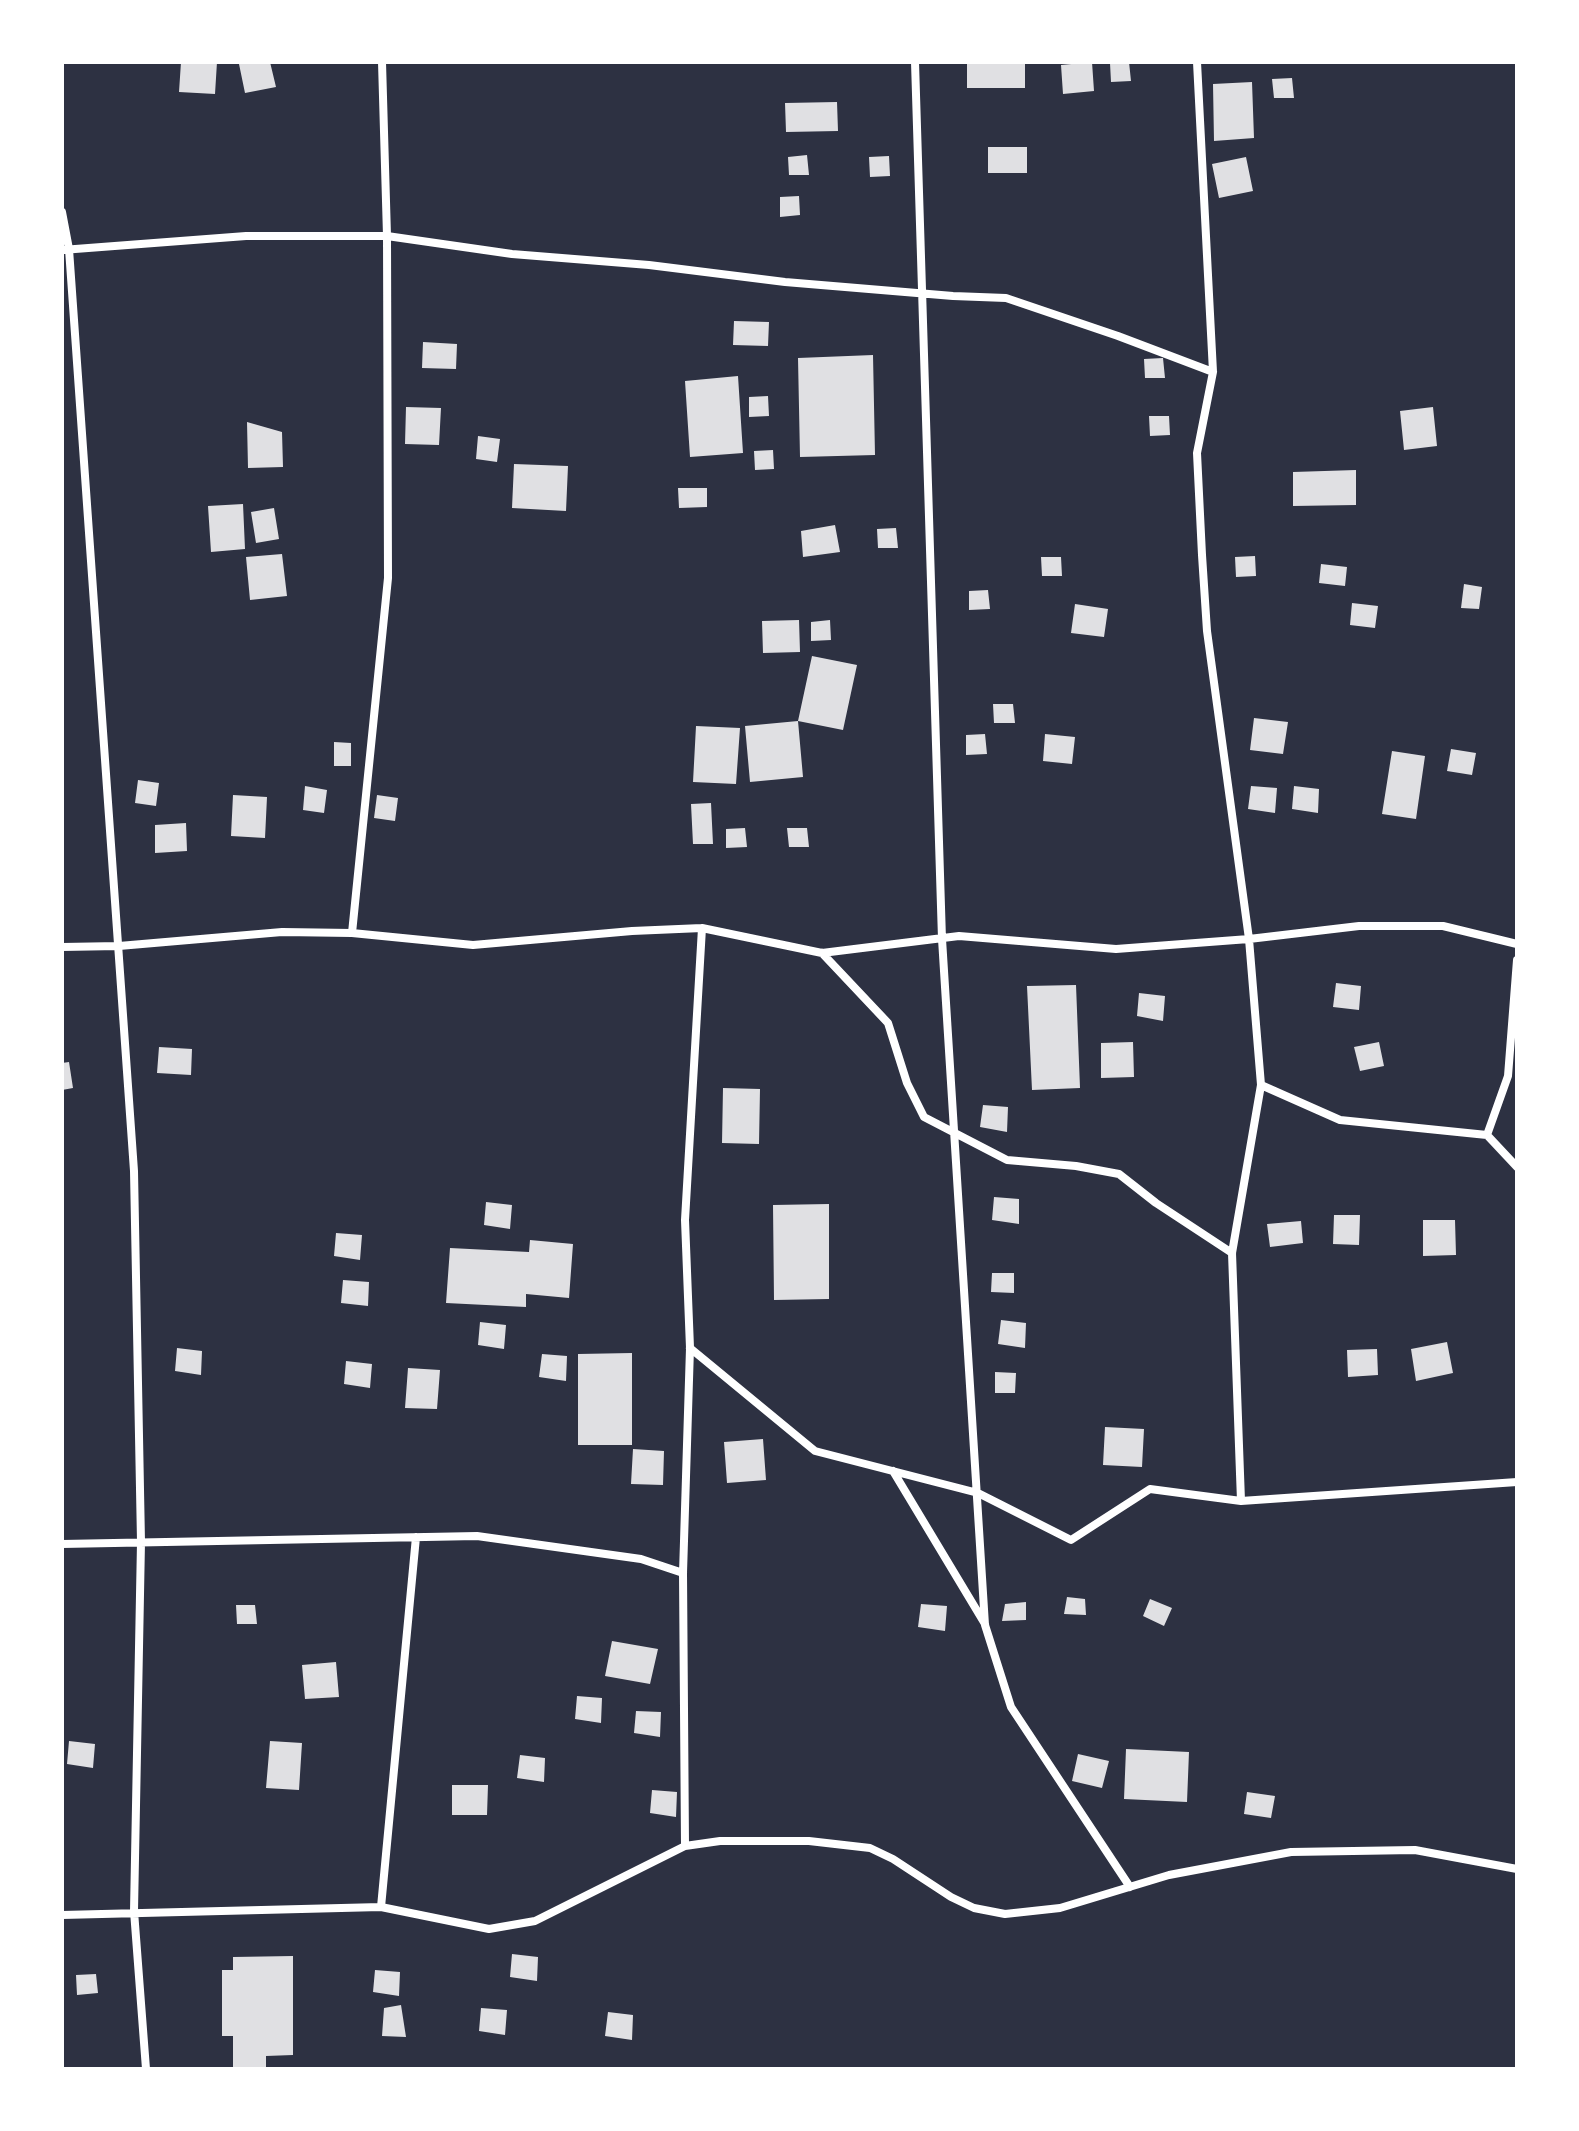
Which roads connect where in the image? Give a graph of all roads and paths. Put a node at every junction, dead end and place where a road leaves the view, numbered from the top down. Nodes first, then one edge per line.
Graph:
1 (382, 62) edge
2 (915, 62) edge
3 (1197, 62) edge
4 (62, 212) edge
5 (387, 236) junction
6 (66, 249) edge
7 (922, 293) junction
8 (1213, 372) junction
9 (702, 928) junction
10 (352, 933) junction
11 (942, 939) junction
12 (1249, 939) junction
13 (1517, 944) edge
14 (119, 946) junction
15 (62, 947) edge
16 (822, 953) junction
17 (1517, 960) edge
18 (1261, 1085) junction
19 (954, 1135) junction
20 (1487, 1135) junction
21 (1517, 1167) edge
22 (1232, 1253) junction
23 (690, 1348) junction
24 (893, 1470) junction
25 (1517, 1482) edge
26 (978, 1493) junction
27 (1241, 1501) junction
28 (416, 1537) junction
29 (141, 1542) junction
30 (62, 1544) edge
31 (683, 1573) junction
32 (985, 1625) junction
33 (685, 1846) junction
34 (1517, 1869) edge
35 (1130, 1887) junction
36 (381, 1907) junction
37 (134, 1911) junction
38 (62, 1915) edge
39 (146, 2069) edge

1 - 5 street
2 - 7 street
3 - 8 street
4 - 6 street
5 - 6 street
5 - 7 street
5 - 10 street
6 - 14 street
7 - 8 street
7 - 11 street
8 - 12 street
9 - 10 street
9 - 16 street
9 - 23 street
10 - 14 street
11 - 12 street
11 - 16 street
11 - 19 street
12 - 13 street
12 - 18 street
14 - 15 street
14 - 29 street
16 - 19 street
17 - 20 street
18 - 20 street
18 - 22 street
19 - 22 street
19 - 26 street
20 - 21 street
22 - 27 street
23 - 24 street
23 - 31 street
24 - 26 street
24 - 32 street
25 - 27 street
26 - 27 street
26 - 32 street
28 - 29 street
28 - 31 street
28 - 36 street
29 - 30 street
29 - 37 street
31 - 33 street
32 - 35 street
33 - 35 street
33 - 36 street
34 - 35 street
36 - 37 street
37 - 38 street
37 - 39 street

